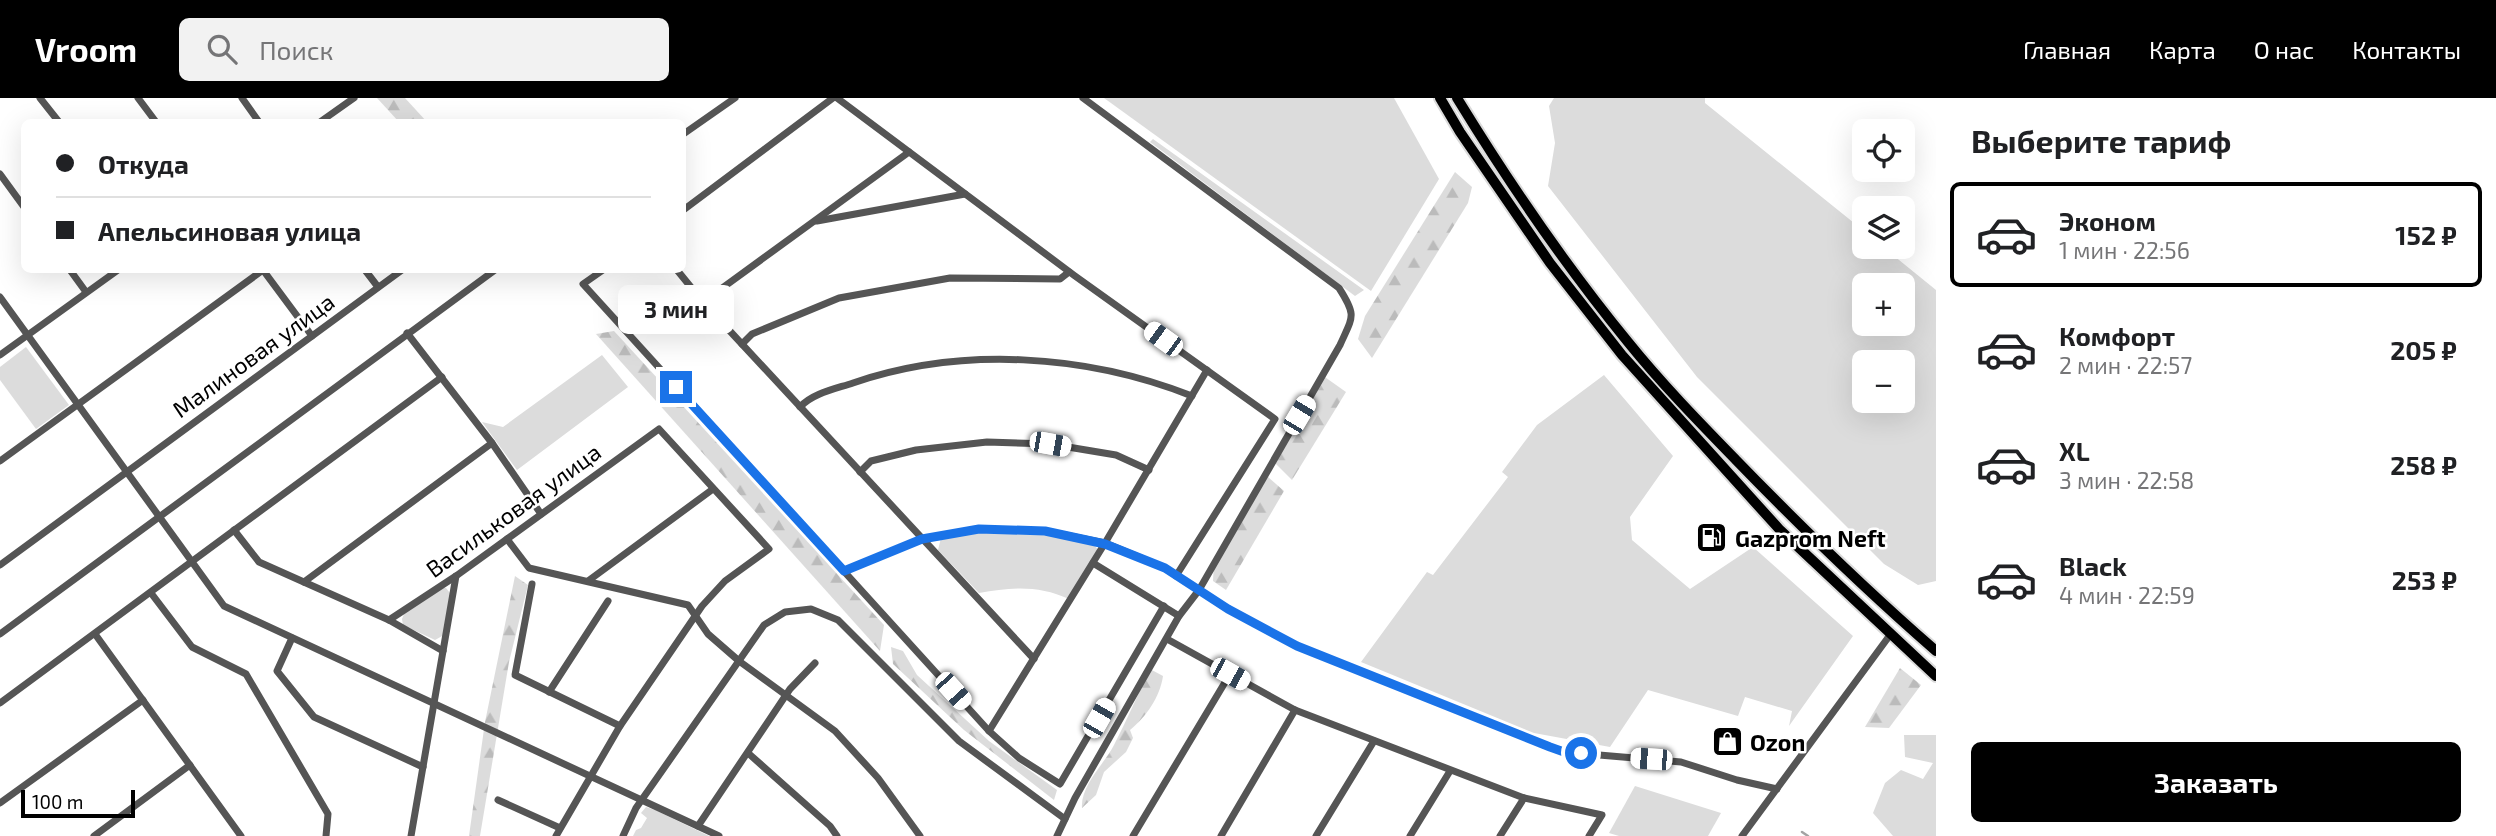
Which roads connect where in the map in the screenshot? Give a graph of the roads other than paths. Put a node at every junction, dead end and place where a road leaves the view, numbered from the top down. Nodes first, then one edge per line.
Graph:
1 (40, 98) edge
2 (138, 98) edge
3 (354, 98) edge
4 (735, 98) edge
5 (835, 98) edge
6 (1083, 98) edge
7 (1440, 98) edge
8 (1457, 98) edge
9 (245, 99) edge
10 (57, 119) edge
11 (154, 119) edge
12 (257, 119) edge
13 (324, 119) edge
14 (686, 132) edge
15 (909, 152) junction
16 (0, 174) edge
17 (965, 194) junction
18 (21, 203) edge
19 (686, 208) edge
20 (814, 222) junction
21 (1069, 272) junction
22 (72, 273) edge
23 (114, 273) edge
24 (259, 273) edge
25 (265, 273) edge
26 (367, 273) edge
27 (398, 273) edge
28 (491, 273) edge
29 (599, 273) edge
30 (679, 273) edge
31 (377, 288) junction
32 (86, 292) junction
33 (0, 297) edge
34 (703, 302) junction
35 (407, 333) junction
36 (28, 334) junction
37 (312, 336) junction
38 (742, 344) junction
39 (0, 355) edge
40 (1208, 370) junction
41 (442, 377) junction
42 (1192, 396) junction
43 (78, 402) junction
44 (800, 407) junction
45 (492, 443) junction
46 (0, 461) edge
47 (1149, 470) junction
48 (127, 471) junction
49 (860, 472) junction
50 (713, 489) junction
51 (541, 514) junction
52 (158, 518) junction
53 (234, 530) junction
54 (506, 539) junction
55 (922, 539) junction
56 (1105, 544) junction
57 (191, 563) junction
58 (1093, 563) junction
59 (0, 565) edge
60 (844, 571) junction
61 (456, 576) junction
62 (1176, 576) junction
63 (304, 582) junction
64 (588, 582) junction
65 (531, 584) dead end
66 (1199, 590) junction
67 (151, 593) junction
68 (608, 601) dead end
69 (1164, 606) junction
70 (696, 615) junction
71 (1179, 616) junction
72 (389, 620) junction
73 (0, 634) edge
74 (95, 634) junction
75 (1890, 635) junction
76 (292, 638) junction
77 (1167, 639) junction
78 (443, 651) junction
79 (1936, 651) edge
80 (1034, 659) junction
81 (739, 661) junction
82 (816, 663) dead end
83 (1230, 674) junction
84 (1936, 676) edge
85 (549, 692) junction
86 (786, 696) junction
87 (143, 699) junction
88 (0, 703) edge
89 (433, 703) junction
90 (1295, 710) junction
91 (620, 726) junction
92 (989, 731) junction
93 (1374, 741) junction
94 (748, 753) junction
95 (190, 765) junction
96 (423, 767) junction
97 (1450, 771) junction
98 (589, 777) junction
99 (1777, 789) junction
100 (1524, 798) junction
101 (498, 800) dead end
102 (642, 800) junction
103 (0, 803) edge
104 (1065, 819) junction
105 (698, 826) junction
106 (558, 832) edge
107 (237, 835) edge
108 (94, 836) edge
109 (326, 836) edge
110 (411, 836) edge
111 (623, 836) edge
112 (719, 836) edge
113 (837, 836) edge
114 (920, 836) edge
115 (1056, 836) edge
116 (1133, 836) edge
117 (1221, 836) edge
118 (1316, 836) edge
119 (1410, 836) edge
120 (1500, 836) edge
121 (1589, 836) edge
122 (1742, 836) edge

1 - 10 street
2 - 11 street
3 - 13 street
4 - 14 street
5 - 15 street
5 - 19 street
6 - 66 street
7 - 75 main road
8 - 79 main road
9 - 12 street
15 - 17 street
15 - 20 street
16 - 18 street
17 - 20 street
17 - 21 street
20 - 34 street
21 - 38 street
21 - 40 street
22 - 32 street
23 - 32 street
24 - 43 street
25 - 37 street
26 - 31 street
27 - 31 street, Малиновая улица
28 - 35 street
29 - 60 street
30 - 34 street
31 - 37 street, Малиновая улица
32 - 36 street
33 - 36 street
34 - 38 street
35 - 41 street
35 - 52 street
36 - 39 street
36 - 43 street
37 - 48 street, Малиновая улица
38 - 44 street
40 - 42 street
40 - 62 street
41 - 45 street
41 - 53 street
42 - 44 street
42 - 47 street
43 - 46 street
43 - 48 street
44 - 49 street
45 - 51 street
45 - 63 street
47 - 49 street
47 - 56 street
48 - 52 street
48 - 59 street, Малиновая улица
49 - 55 street
50 - 51 street, Васильковая улица
50 - 64 street
50 - 70 street
51 - 54 street, Васильковая улица
52 - 57 street
52 - 73 street
53 - 57 street
53 - 63 street
54 - 61 street, Васильковая улица
54 - 64 street
55 - 56 street
55 - 60 street
55 - 80 street
56 - 58 street
56 - 62 street
57 - 67 street
57 - 76 street
58 - 69 street
58 - 80 street
60 - 92 street
61 - 72 street, Васильковая улица
61 - 78 street
62 - 66 street
63 - 72 street
64 - 70 street
65 - 85 street
66 - 71 street
66 - 99 street
67 - 74 street
67 - 109 street
68 - 85 street
69 - 71 street
69 - 92 street
70 - 81 street
70 - 91 street
71 - 77 street
72 - 78 street
74 - 87 street
74 - 88 street
75 - 84 main road
75 - 99 street
76 - 89 street
76 - 96 street
77 - 83 street
77 - 104 street
78 - 89 street
80 - 92 street
81 - 86 street
81 - 102 street
81 - 104 street
82 - 86 street
83 - 90 street
83 - 116 street
85 - 91 street
86 - 94 street
86 - 114 street
87 - 95 street
87 - 103 street
89 - 96 street
89 - 98 street
90 - 93 street
90 - 117 street
91 - 98 street
93 - 97 street
93 - 118 street
94 - 105 street
94 - 113 street
95 - 107 street
95 - 108 street
96 - 110 street
97 - 100 street
97 - 119 street
98 - 102 street
98 - 106 street
99 - 122 street
100 - 120 street
100 - 121 street
101 - 106 street
102 - 105 street
102 - 111 street
104 - 115 street
105 - 112 street

